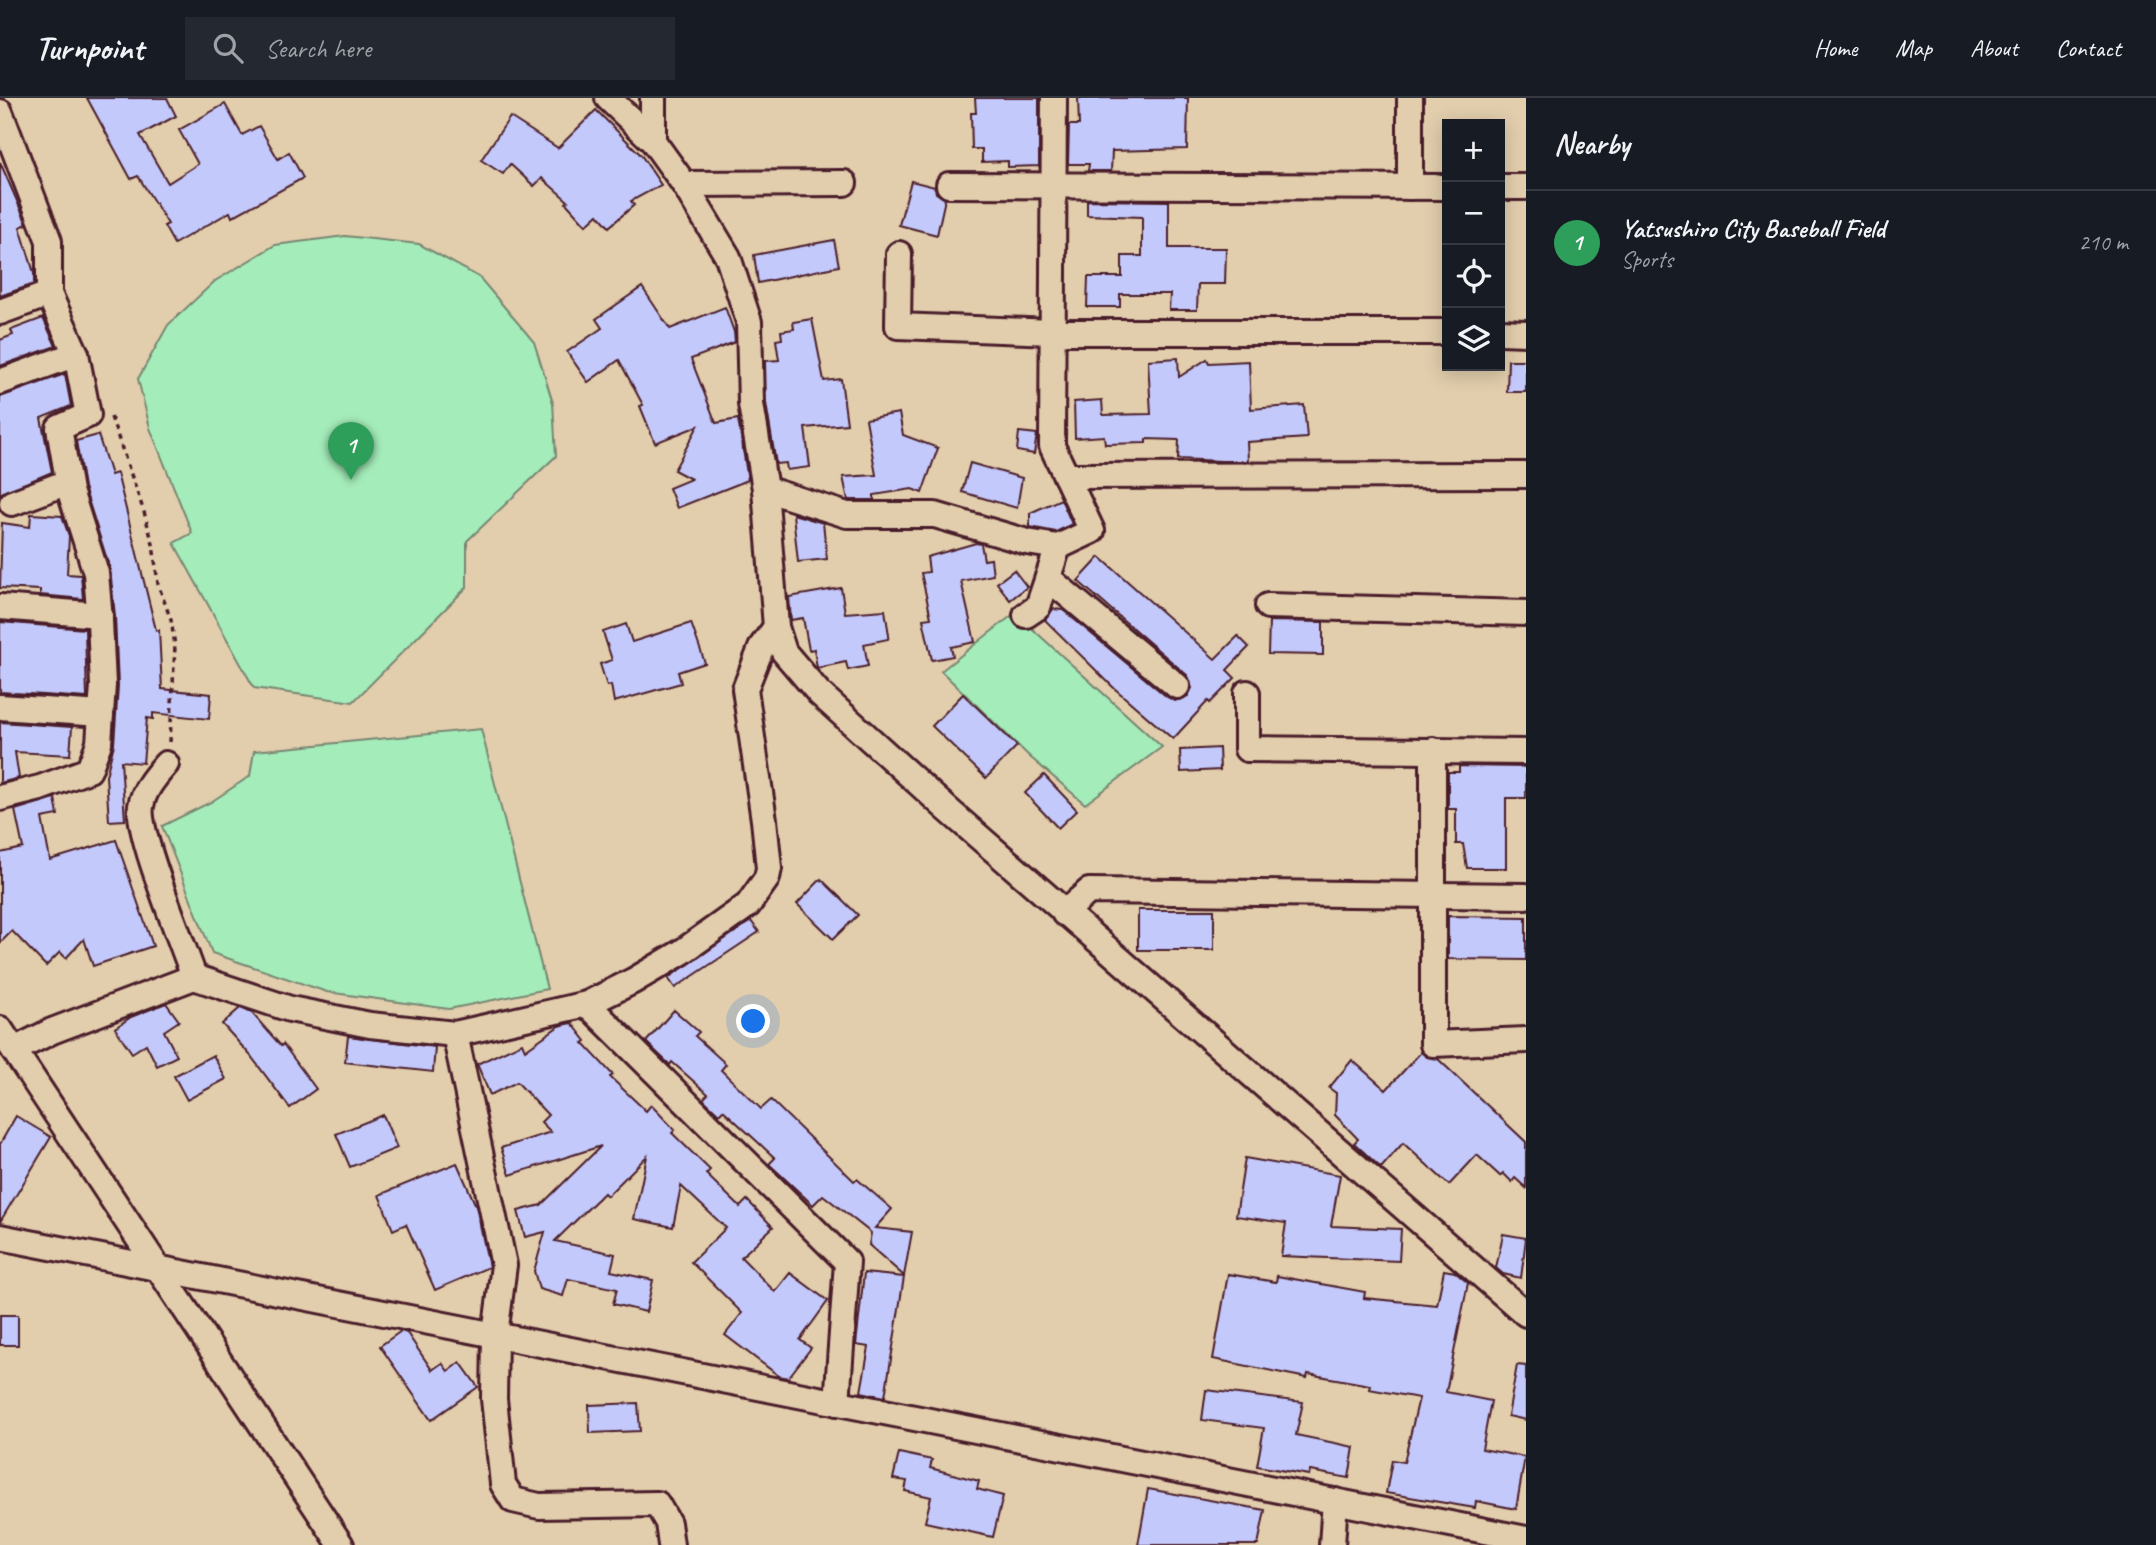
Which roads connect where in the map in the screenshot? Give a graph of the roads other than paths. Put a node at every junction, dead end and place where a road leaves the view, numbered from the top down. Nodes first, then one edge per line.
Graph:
1 (608, 98) edge
2 (653, 98) edge
3 (1054, 98) edge
4 (1410, 98) edge
5 (0, 112) edge
6 (653, 141) junction
7 (844, 183) dead end
8 (684, 184) junction
9 (948, 185) dead end
10 (1055, 185) junction
11 (1410, 187) junction
12 (1442, 187) edge
13 (1505, 187) edge
14 (1526, 187) edge
15 (899, 254) dead end
16 (49, 295) junction
17 (0, 312) edge
18 (1053, 332) junction
19 (1442, 332) edge
20 (1505, 332) edge
21 (1526, 332) edge
22 (76, 354) junction
23 (0, 382) edge
24 (1526, 475) edge
25 (1066, 476) junction
26 (68, 482) junction
27 (765, 489) junction
28 (12, 503) dead end
29 (1058, 547) junction
30 (1048, 578) junction
31 (1268, 606) dead end
32 (0, 607) edge
33 (1526, 613) edge
34 (100, 615) junction
35 (1026, 615) dead end
36 (776, 627) junction
37 (1177, 686) dead end
38 (1247, 693) dead end
39 (0, 707) edge
40 (101, 714) junction
41 (1433, 750) junction
42 (1526, 752) edge
43 (166, 764) road end
44 (0, 798) edge
45 (1433, 895) junction
46 (1526, 895) edge
47 (1064, 913) junction
48 (194, 977) junction
49 (587, 1004) junction
50 (0, 1029) edge
51 (455, 1034) junction
52 (1526, 1040) edge
53 (14, 1049) junction
54 (0, 1237) edge
55 (159, 1269) junction
56 (1526, 1314) edge
57 (495, 1335) junction
58 (837, 1403) junction
59 (1335, 1501) junction
60 (1526, 1539) edge
61 (341, 1545) edge
62 (671, 1545) edge
63 (1332, 1545) edge

1 - 6 street
2 - 6 street
3 - 10 street
4 - 11 street
5 - 16 street
6 - 8 street
7 - 8 street
8 - 27 street
9 - 10 street
10 - 11 street
10 - 18 street
11 - 12 street
13 - 14 street
15 - 18 street
16 - 17 street
16 - 22 street
18 - 19 street
18 - 25 street
20 - 21 street
22 - 23 street
22 - 26 street
24 - 25 street
25 - 29 street
26 - 28 street
26 - 34 street
27 - 29 street
27 - 36 street
29 - 30 street
30 - 35 street
30 - 37 street
31 - 33 street
32 - 34 street
34 - 40 street
36 - 47 street
36 - 49 street
38 - 41 street
39 - 40 street
40 - 44 street
41 - 42 street
41 - 45 street
43 - 48 street
45 - 46 street
45 - 47 street
45 - 52 street
47 - 56 street
48 - 51 street
48 - 53 street
49 - 51 street
49 - 58 street
50 - 53 street
51 - 57 street
53 - 55 street
54 - 55 street
55 - 57 street
55 - 61 street
57 - 58 street
57 - 62 street
58 - 59 street
59 - 60 street
59 - 63 street

